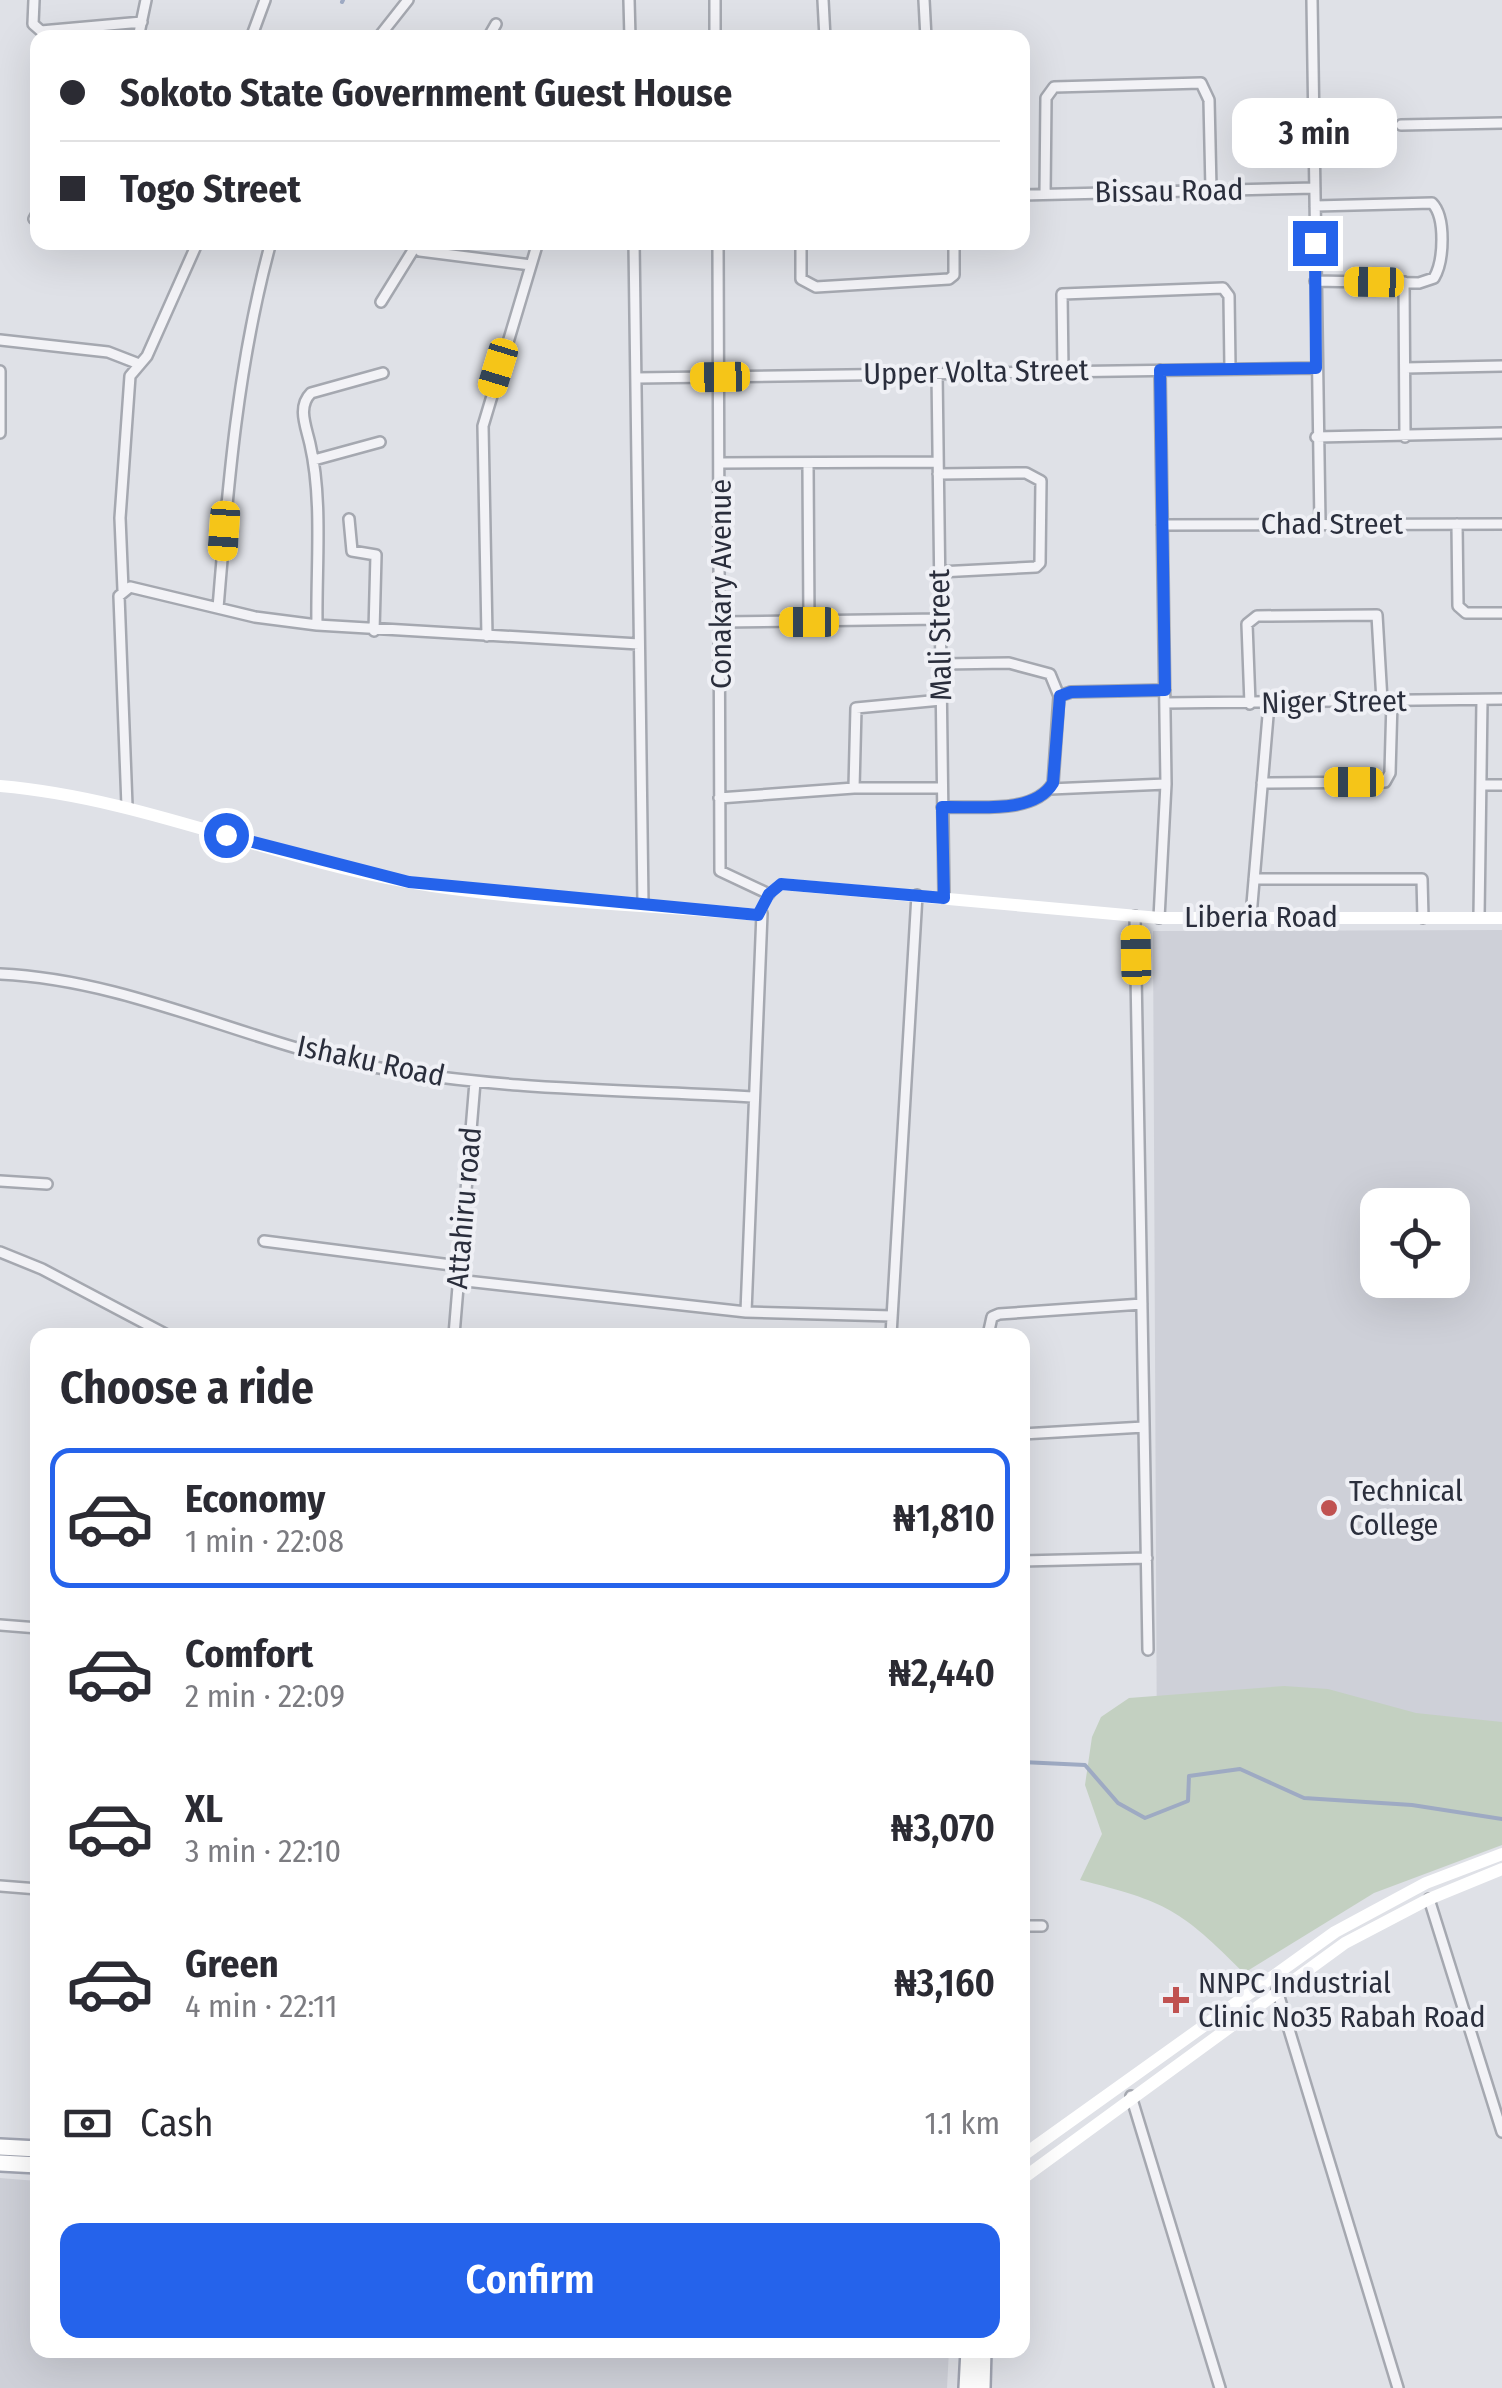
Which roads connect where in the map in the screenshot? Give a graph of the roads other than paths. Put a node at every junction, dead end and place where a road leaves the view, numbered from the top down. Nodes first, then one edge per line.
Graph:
1 (34, 0) edge
2 (146, 0) edge
3 (266, 0) edge
4 (408, 0) edge
5 (629, 0) edge
6 (714, 0) edge
7 (823, 0) edge
8 (924, 0) edge
9 (1312, 0) edge
10 (142, 22) junction
11 (496, 24) dead end
12 (140, 30) edge
13 (254, 30) edge
14 (384, 30) edge
15 (493, 30) edge
16 (630, 30) edge
17 (715, 30) edge
18 (825, 30) edge
19 (926, 30) edge
20 (1502, 123) edge
21 (1401, 124) dead end
22 (1315, 188) junction
23 (1211, 189) junction
24 (1045, 194) junction
25 (1030, 195) edge
26 (1315, 206) junction
27 (194, 250) edge
28 (269, 250) edge
29 (412, 250) edge
30 (446, 250) edge
31 (535, 250) edge
32 (634, 250) edge
33 (718, 250) edge
34 (802, 250) edge
35 (954, 250) edge
36 (531, 264) junction
37 (1315, 281) junction
38 (1404, 282) junction
39 (381, 302) dead end
40 (0, 340) edge
41 (138, 364) junction
42 (1502, 366) edge
43 (1230, 368) junction
44 (1316, 368) junction
45 (1405, 368) junction
46 (1160, 370) junction
47 (0, 371) edge
48 (1063, 371) junction
49 (936, 372) junction
50 (383, 373) dead end
51 (720, 377) junction
52 (637, 378) junction
53 (1, 430) edge
54 (1502, 433) edge
55 (1405, 436) junction
56 (1316, 438) junction
57 (380, 442) dead end
58 (314, 460) junction
59 (721, 463) junction
60 (808, 465) junction
61 (938, 468) junction
62 (349, 518) dead end
63 (1320, 523) junction
64 (1456, 524) junction
65 (1502, 524) edge
66 (1162, 525) junction
67 (939, 572) junction
68 (122, 590) junction
69 (218, 608) junction
70 (1502, 613) edge
71 (940, 620) junction
72 (722, 622) junction
73 (809, 622) junction
74 (317, 625) junction
75 (374, 630) junction
76 (488, 636) junction
77 (638, 644) junction
78 (942, 664) junction
79 (1165, 690) junction
80 (1060, 696) junction
81 (941, 700) junction
82 (1482, 700) junction
83 (1502, 700) edge
84 (1387, 701) junction
85 (1165, 702) junction
86 (1250, 704) junction
87 (1269, 704) junction
88 (1262, 783) junction
89 (1166, 784) junction
90 (1481, 785) junction
91 (1502, 785) edge
92 (0, 786) edge
93 (854, 788) junction
94 (942, 788) junction
95 (1050, 789) junction
96 (720, 798) junction
97 (127, 806) junction
98 (942, 807) junction
99 (1254, 879) junction
100 (769, 894) junction
101 (917, 896) junction
102 (944, 898) junction
103 (643, 904) junction
104 (762, 912) junction
105 (1135, 916) junction
106 (1251, 916) junction
107 (1479, 917) junction
108 (1159, 918) junction
109 (1423, 918) junction
110 (1502, 918) edge
111 (0, 974) edge
112 (475, 1082) junction
113 (752, 1097) junction
114 (0, 1181) edge
115 (46, 1184) dead end
116 (264, 1242) dead end
117 (0, 1252) edge
118 (459, 1266) junction
119 (456, 1280) junction
120 (1142, 1304) junction
121 (746, 1312) junction
122 (892, 1316) junction
123 (154, 1328) edge
124 (454, 1328) edge
125 (891, 1328) edge
126 (990, 1328) edge
127 (1144, 1427) junction
128 (1030, 1434) edge
129 (1147, 1558) junction
130 (1030, 1561) edge
131 (0, 1625) edge
132 (30, 1627) edge
133 (1148, 1650) dead end
134 (1502, 1854) edge
135 (1502, 1869) edge
136 (0, 1886) edge
137 (30, 1888) edge
138 (1429, 1898) junction
139 (1030, 1926) edge
140 (1042, 1926) dead end
141 (1277, 1990) junction
142 (1131, 2096) junction
143 (1502, 2132) edge
144 (0, 2147) edge
145 (30, 2149) edge
146 (1030, 2150) edge
147 (0, 2163) edge
148 (30, 2165) edge
149 (1030, 2173) edge
150 (968, 2358) edge
151 (983, 2358) edge
152 (966, 2388) edge
153 (982, 2388) edge
154 (1220, 2388) edge
155 (1398, 2388) edge

1 - 10 street
2 - 10 street
3 - 13 street
4 - 14 street
5 - 16 street
6 - 17 street
7 - 18 street
8 - 19 street
9 - 22 street
10 - 12 street
11 - 15 street
20 - 21 street
22 - 23 street, Bissau Road
22 - 26 street
23 - 24 street, Bissau Road
23 - 24 street
24 - 25 street, Bissau Road
26 - 37 street
26 - 38 street
27 - 41 street
28 - 69 street
29 - 39 street
30 - 36 street
31 - 36 street
32 - 52 street
33 - 51 street, Conakary Avenue
34 - 35 street
36 - 76 street
37 - 38 street
37 - 44 street
38 - 45 street
40 - 41 street
41 - 68 street
42 - 45 street
43 - 44 street, Upper Volta Street
43 - 46 street, Upper Volta Street
43 - 48 street
44 - 56 street
45 - 55 street
46 - 48 street, Upper Volta Street
46 - 66 street
47 - 53 street
48 - 49 street, Upper Volta Street
49 - 51 street, Upper Volta Street
49 - 61 street, Mali Street
50 - 58 street
51 - 52 street, Upper Volta Street
51 - 59 street, Conakary Avenue
52 - 77 street
54 - 55 street
55 - 56 street
56 - 63 street
57 - 58 street
58 - 74 street
59 - 60 street
59 - 72 street, Conakary Avenue
60 - 61 street
60 - 73 street
61 - 67 street, Mali Street
61 - 67 street
62 - 75 street
63 - 64 street, Chad Street
63 - 66 street, Chad Street
64 - 65 street, Chad Street
64 - 70 street
66 - 79 street
67 - 71 street, Mali Street
68 - 69 street
68 - 97 street
69 - 74 street
71 - 73 street
71 - 78 street, Mali Street
72 - 73 street
72 - 96 street, Conakary Avenue
74 - 75 street
75 - 76 street
76 - 77 street
77 - 103 street
78 - 80 street
78 - 81 street, Mali Street
79 - 80 street
79 - 85 street
80 - 95 street
81 - 93 street
81 - 94 street, Mali Street
82 - 83 street, Niger Street
82 - 84 street, Niger Street
82 - 90 street
84 - 86 street
84 - 87 street, Niger Street
84 - 88 street
85 - 86 street, Niger Street
85 - 89 street
86 - 87 street, Niger Street
87 - 88 street
88 - 99 street
89 - 95 street
89 - 108 street
90 - 91 street
90 - 107 street
92 - 97 street
93 - 94 street
93 - 96 street
94 - 98 street, Mali Street
95 - 98 street
96 - 100 street, Conakary Avenue
97 - 103 street
98 - 102 street, Mali Street
99 - 106 street
99 - 109 street
100 - 101 street, Liberia Road
100 - 104 street
101 - 102 street, Liberia Road
101 - 122 street
102 - 105 street, Liberia Road
103 - 104 street
104 - 113 street
105 - 108 street, Liberia Road
105 - 120 street
106 - 108 street, Liberia Road
106 - 109 street, Liberia Road
107 - 109 street, Liberia Road
107 - 110 street, Liberia Road
111 - 112 street, Ishaku Road
112 - 113 street, Ishaku Road
112 - 118 street, Attahiru road
113 - 121 street
114 - 115 street
116 - 118 street
117 - 123 street
118 - 119 street, Attahiru road
119 - 121 street
119 - 124 street, Attahiru road
120 - 126 street
120 - 127 street
121 - 122 street
122 - 125 street
127 - 128 street
127 - 129 street
129 - 130 street
129 - 133 street
131 - 132 street
134 - 146 street
135 - 138 street
136 - 137 street
138 - 141 street
138 - 143 street
139 - 140 street
141 - 142 street
141 - 155 street
142 - 149 street
142 - 154 street
144 - 145 main road
147 - 148 main road
150 - 152 main road
151 - 153 main road

